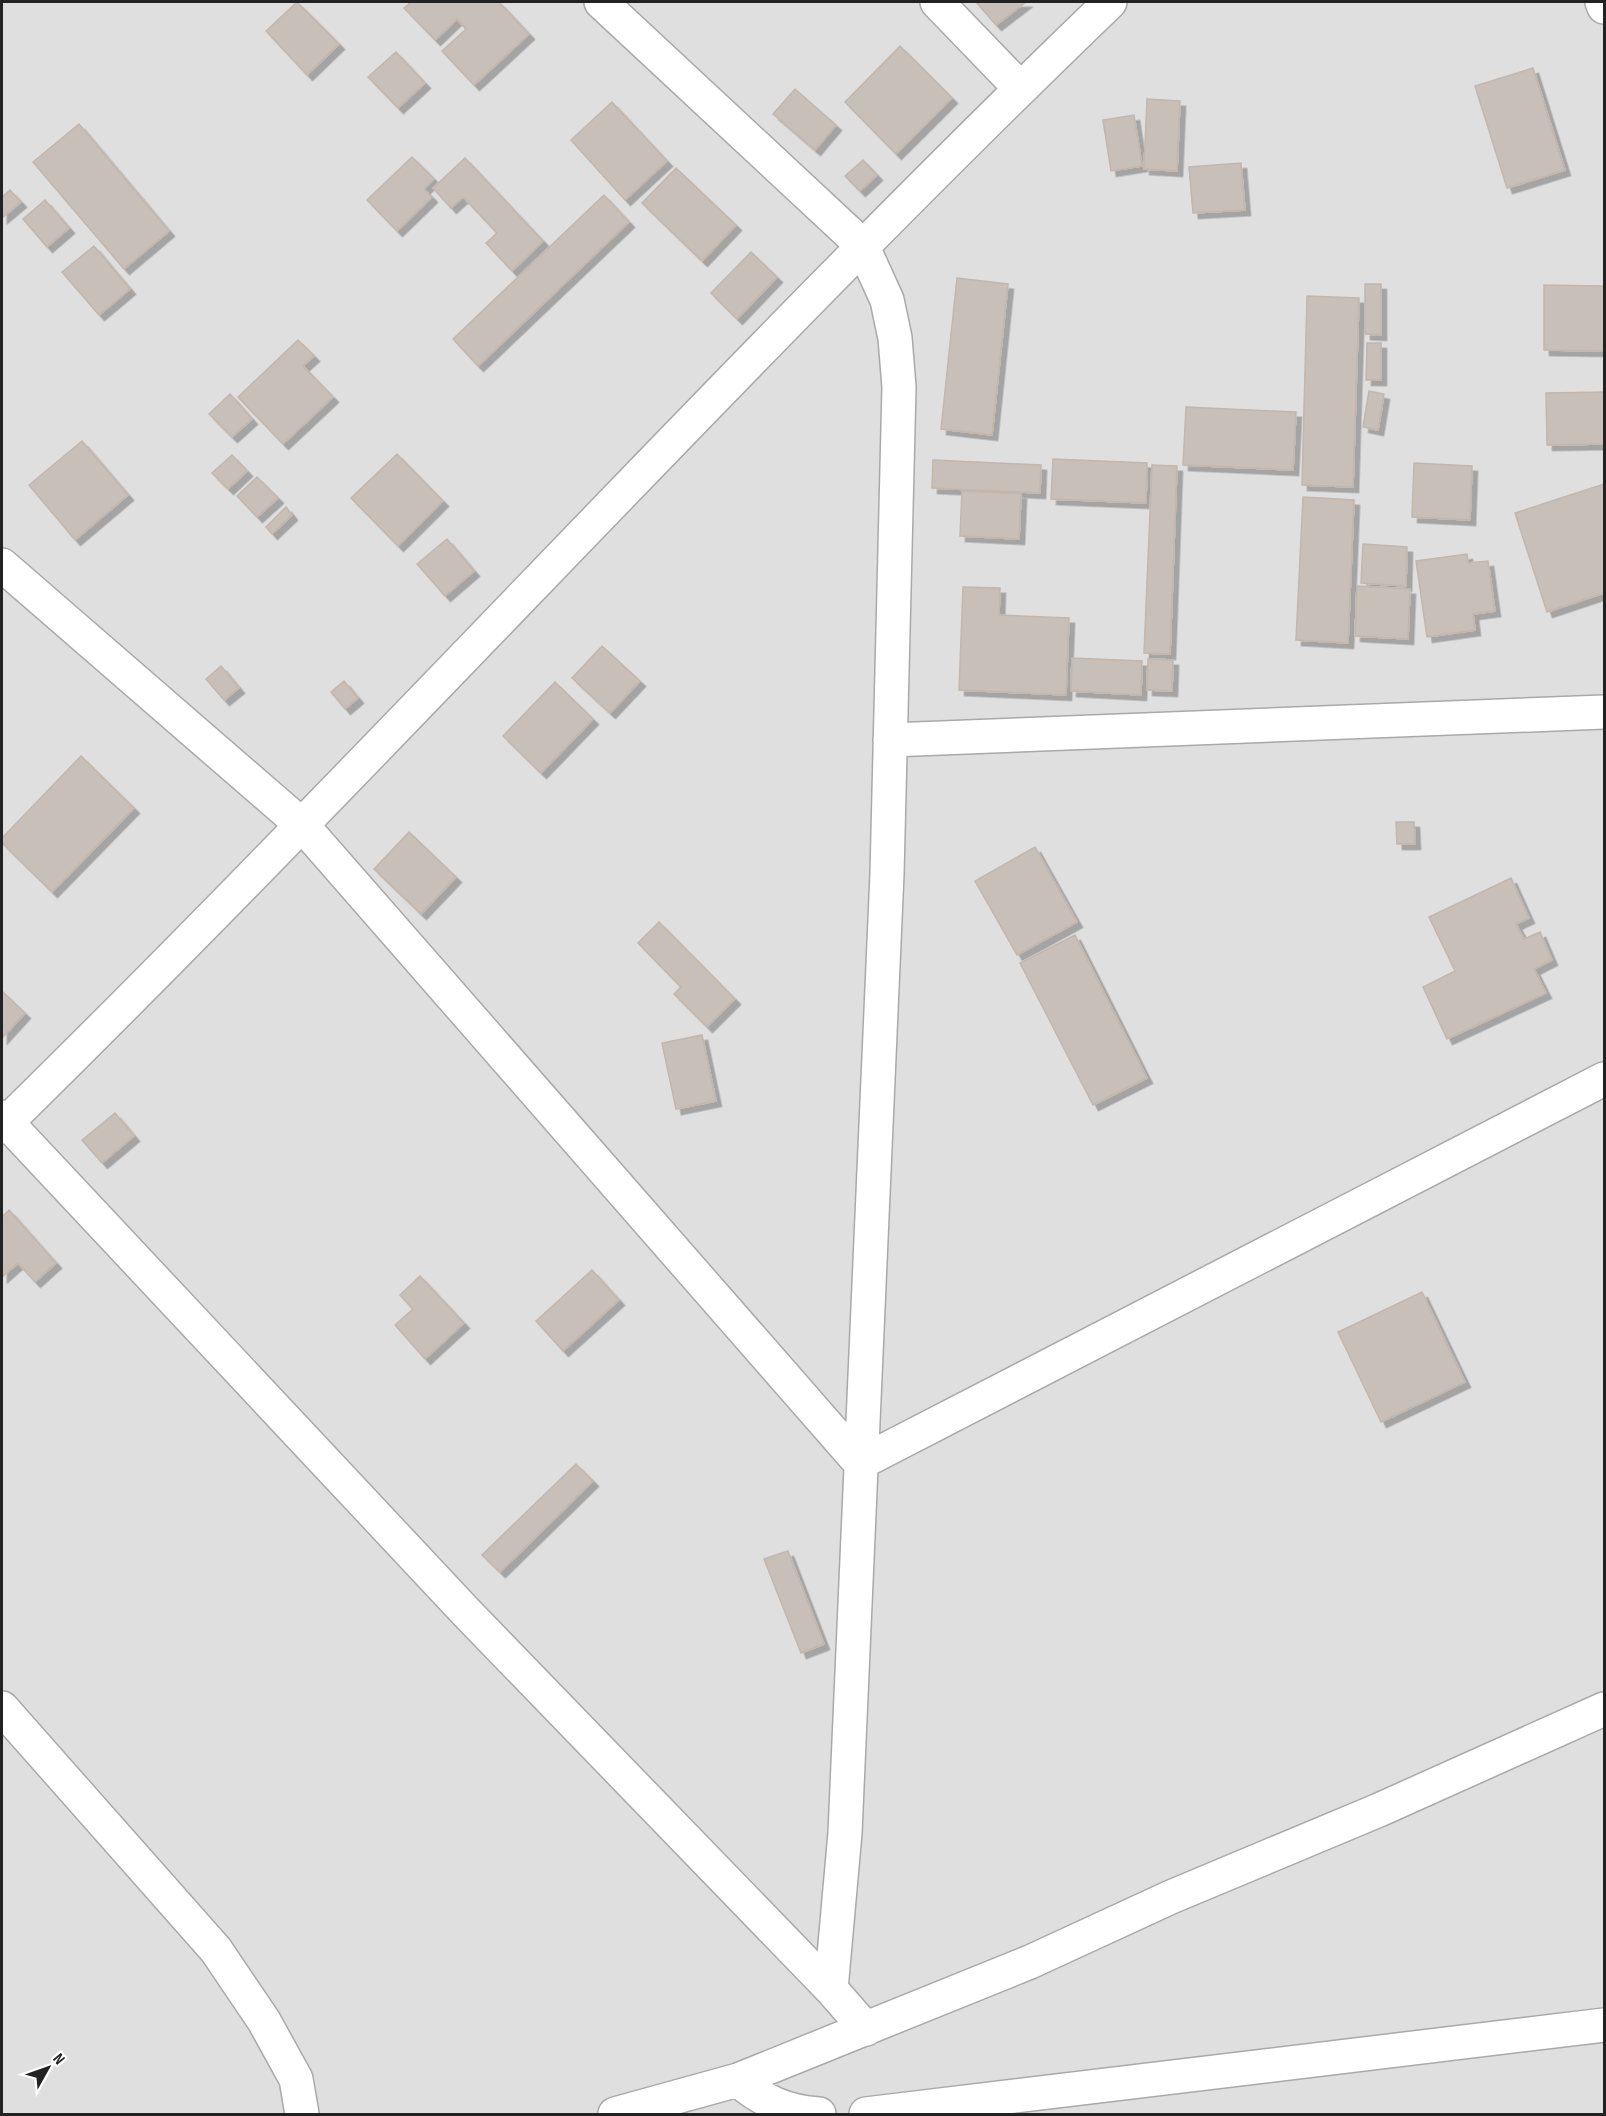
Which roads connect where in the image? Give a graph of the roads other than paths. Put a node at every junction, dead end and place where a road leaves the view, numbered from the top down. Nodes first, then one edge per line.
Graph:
1 (601, 2) edge
2 (937, 2) edge
3 (1110, 2) edge
4 (1602, 2) edge
5 (1605, 7) edge
6 (1020, 88) junction
7 (862, 245) junction
8 (2, 565) edge
9 (1605, 712) edge
10 (890, 740) junction
11 (303, 826) junction
12 (1605, 1079) edge
13 (3, 1122) edge
14 (860, 1463) junction
15 (2, 1708) edge
16 (1605, 1709) edge
17 (831, 1989) junction
18 (1605, 2025) edge
19 (866, 2029) junction
20 (738, 2080) junction
21 (302, 2115) edge
22 (615, 2115) edge
23 (819, 2115) edge
24 (866, 2115) edge

1 - 7 street
2 - 6 street
3 - 6 street
4 - 5 street
6 - 7 street
7 - 10 street
7 - 11 street
8 - 11 street
9 - 10 street
10 - 14 street
11 - 13 street
11 - 14 street
12 - 14 street
13 - 17 street
14 - 17 street
15 - 21 street
16 - 19 street
17 - 19 street
18 - 24 street
19 - 20 street
20 - 22 street
20 - 23 street

